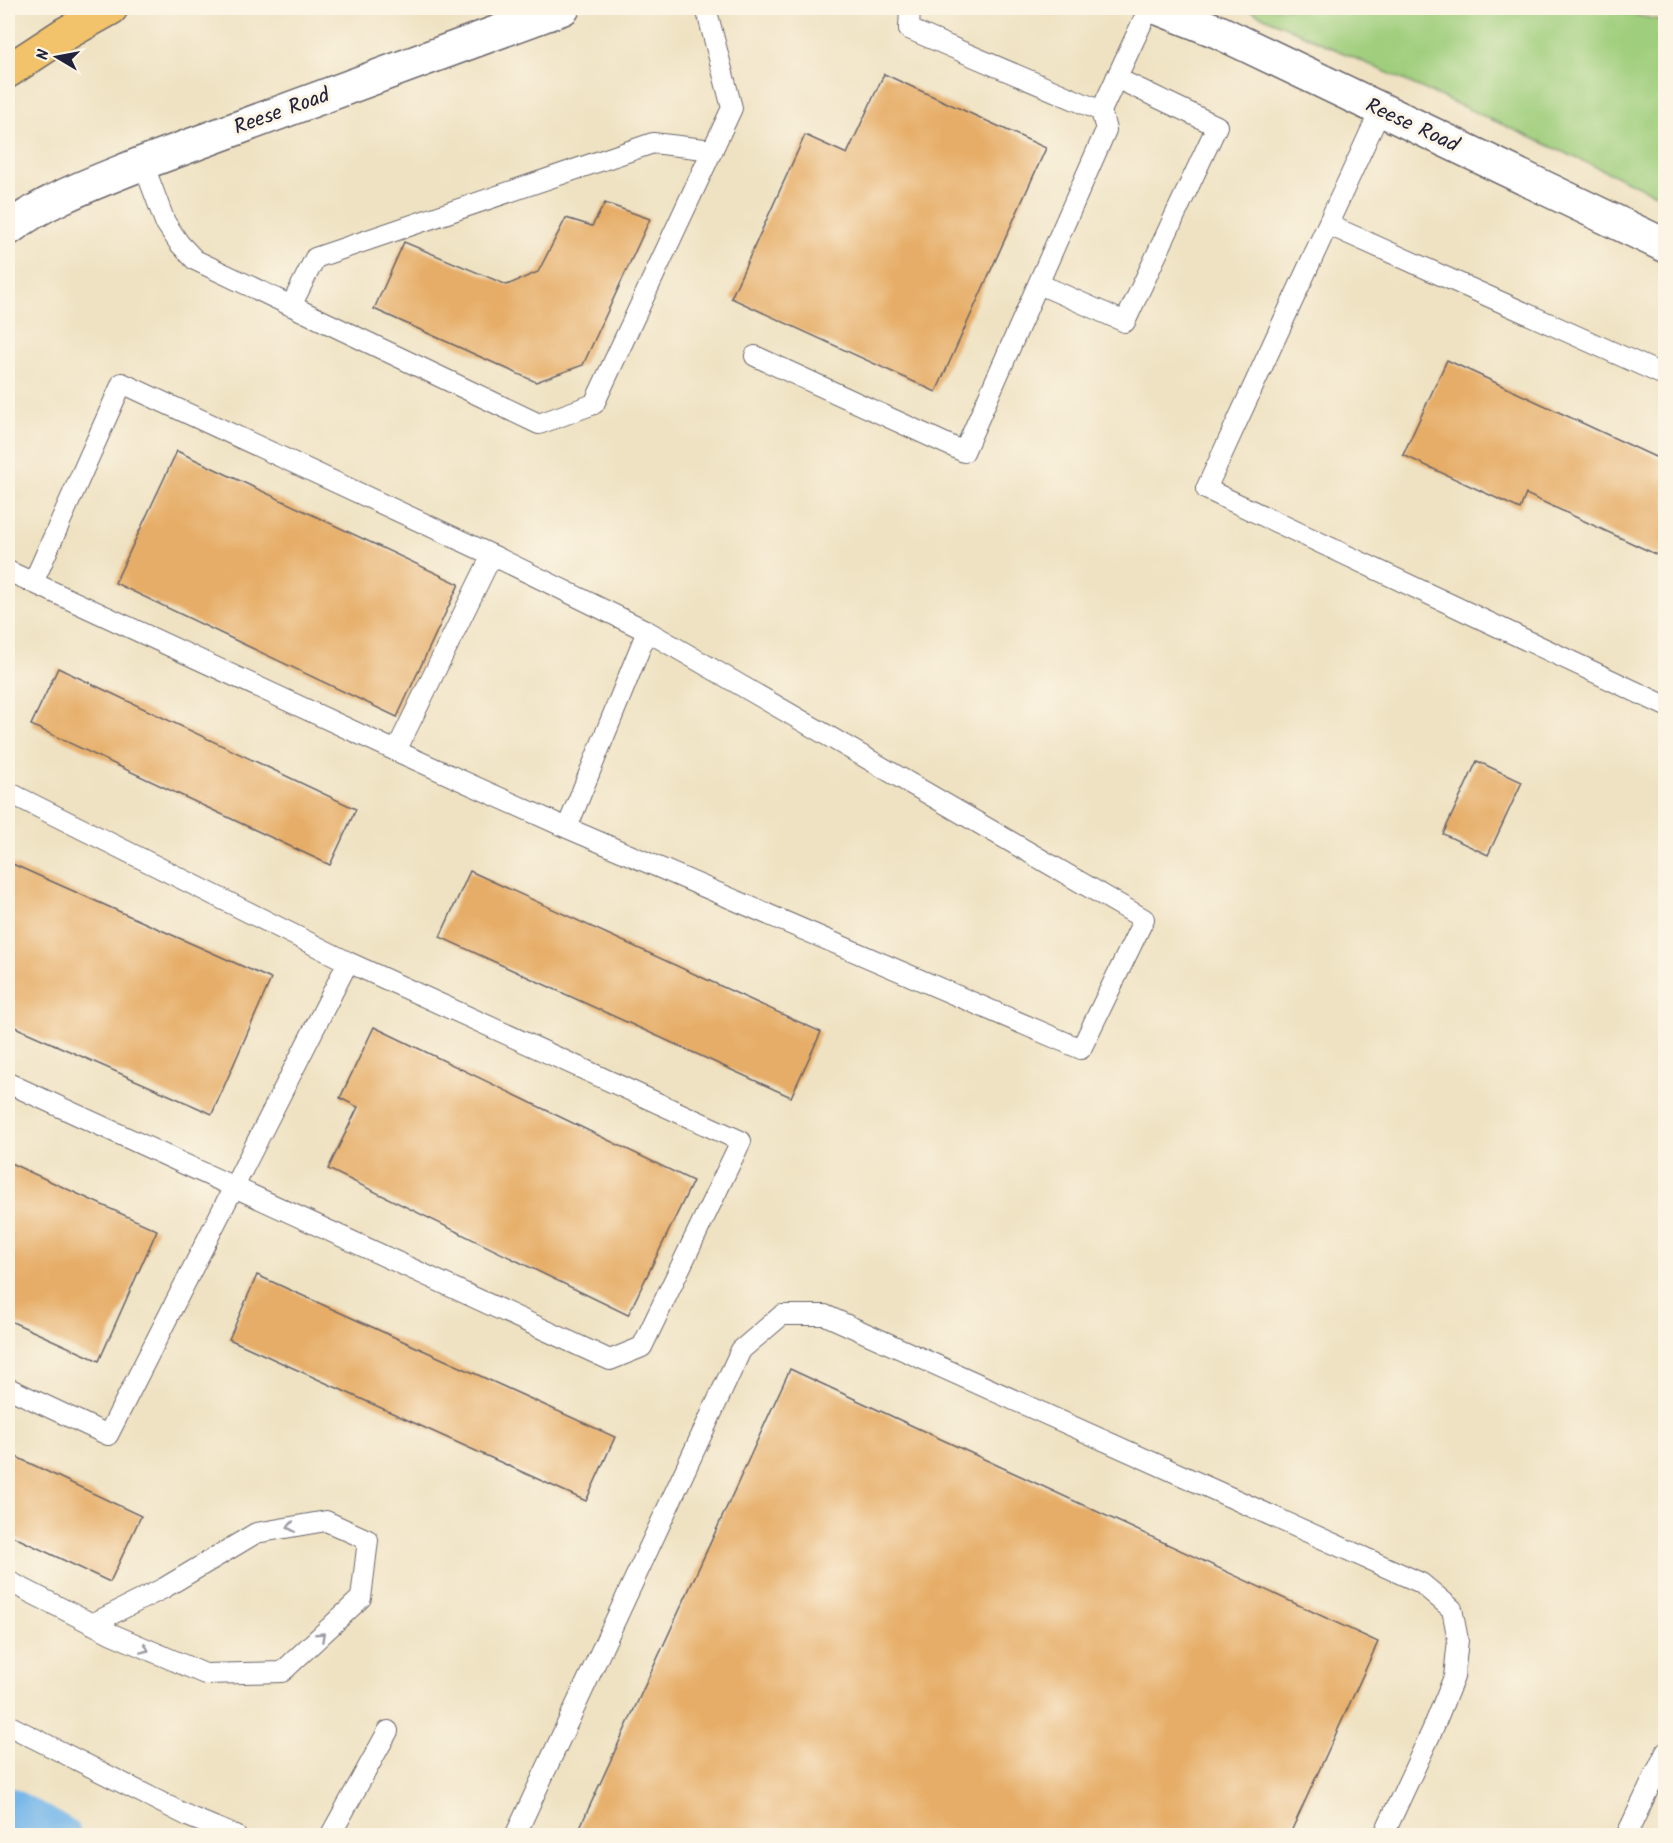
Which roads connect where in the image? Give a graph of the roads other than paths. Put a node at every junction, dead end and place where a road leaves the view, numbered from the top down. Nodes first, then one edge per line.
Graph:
1 (111, 8) edge
2 (562, 8) edge
3 (706, 8) edge
4 (910, 8) edge
5 (1149, 8) edge
6 (1158, 8) edge
7 (8, 71) edge
8 (1116, 78) junction
9 (1101, 111) junction
10 (1380, 111) junction
11 (713, 150) junction
12 (143, 163) junction
13 (1329, 225) junction
14 (8, 229) edge
15 (1665, 246) edge
16 (1039, 284) junction
17 (291, 306) junction
18 (755, 356) dead end
19 (1665, 376) edge
20 (492, 555) junction
21 (8, 571) edge
22 (33, 583) junction
23 (647, 631) junction
24 (1665, 706) edge
25 (396, 751) junction
26 (8, 792) edge
27 (567, 828) junction
28 (348, 962) junction
29 (8, 1083) edge
30 (234, 1188) junction
31 (8, 1388) edge
32 (8, 1581) edge
33 (92, 1624) junction
34 (8, 1725) edge
35 (388, 1731) dead end
36 (1665, 1752) edge
37 (236, 1836) edge
38 (330, 1836) edge
39 (515, 1836) edge
40 (1383, 1836) edge
41 (1626, 1836) edge

1 - 7 highway
2 - 12 street, Reese Road
3 - 11 lane
4 - 9 lane
5 - 8 lane
6 - 10 street, Reese Road
8 - 9 lane
8 - 16 lane
9 - 16 lane
10 - 13 lane
10 - 15 street, Reese Road
11 - 17 lane
11 - 17 lane
12 - 14 street, Reese Road
12 - 17 lane
13 - 19 lane
13 - 24 lane
16 - 18 lane
20 - 22 lane
20 - 23 lane
20 - 25 lane
21 - 22 lane
22 - 25 lane
23 - 27 lane
23 - 27 lane
25 - 27 lane
26 - 28 lane
28 - 30 lane
28 - 30 lane
29 - 30 lane
30 - 31 lane
32 - 33 lane
33 -> 33 lane
34 - 37 lane
35 - 38 lane
36 - 41 lane
39 - 40 lane

